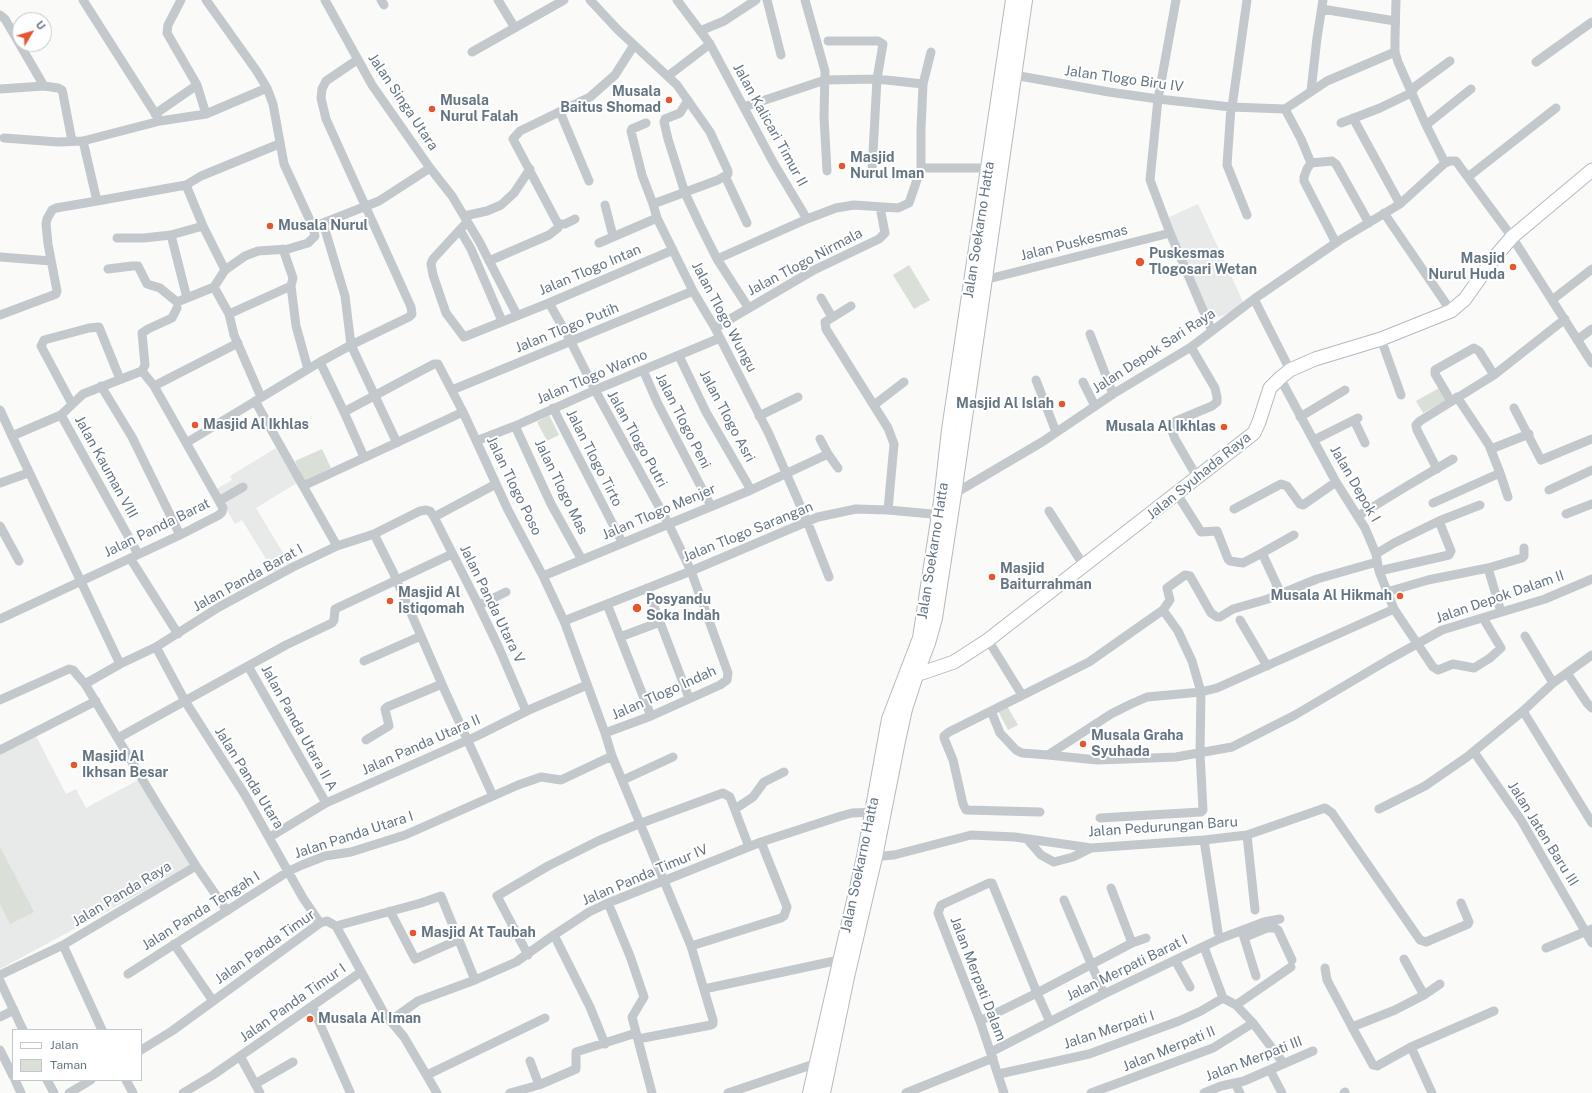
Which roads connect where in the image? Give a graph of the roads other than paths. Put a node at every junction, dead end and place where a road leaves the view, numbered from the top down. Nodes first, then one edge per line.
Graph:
1 (83, 0) edge
2 (206, 0) edge
3 (325, 0) edge
4 (498, 0) edge
5 (564, 0) edge
6 (590, 0) edge
7 (677, 0) edge
8 (756, 0) edge
9 (767, 0) edge
10 (805, 0) edge
11 (1013, 0) edge
12 (1025, 0) edge
13 (1176, 0) edge
14 (1248, 0) edge
15 (1396, 0) edge
16 (179, 1) edge
17 (1323, 5) edge
18 (0, 15) edge
19 (1395, 21) junction
20 (1592, 22) edge
21 (515, 28) junction
22 (700, 31) junction
23 (828, 41) dead end
24 (710, 44) junction
25 (634, 45) junction
26 (472, 52) dead end
27 (931, 52) dead end
28 (1395, 52) junction
29 (781, 55) dead end
30 (1450, 61) dead end
31 (354, 62) dead end
32 (1536, 62) dead end
33 (1014, 75) junction
34 (668, 76) junction
35 (877, 79) junction
36 (825, 80) junction
37 (923, 84) junction
38 (197, 85) junction
39 (44, 86) junction
40 (268, 88) junction
41 (0, 89) edge
42 (1472, 90) dead end
43 (1311, 91) junction
44 (1411, 93) junction
45 (1158, 99) junction
46 (688, 100) junction
47 (744, 107) junction
48 (1232, 107) junction
49 (1556, 108) dead end
50 (1285, 109) junction
51 (560, 112) junction
52 (206, 114) junction
53 (157, 118) junction
54 (1353, 118) junction
55 (646, 123) dead end
56 (1341, 123) dead end
57 (1426, 125) junction
58 (4, 138) dead end
59 (72, 141) junction
60 (83, 141) junction
61 (280, 144) junction
62 (1312, 163) junction
63 (1445, 163) junction
64 (430, 168) junction
65 (921, 168) junction
66 (530, 169) junction
67 (995, 169) junction
68 (1592, 170) edge
69 (827, 171) dead end
70 (872, 171) dead end
71 (725, 176) junction
72 (1468, 177) junction
73 (589, 181) dead end
74 (186, 185) junction
75 (685, 193) junction
76 (97, 201) junction
77 (653, 204) junction
78 (1400, 204) junction
79 (605, 205) dead end
80 (364, 206) junction
81 (880, 207) junction
82 (1384, 213) junction
83 (1247, 215) dead end
84 (657, 218) junction
85 (466, 219) junction
86 (575, 219) dead end
87 (807, 219) junction
88 (747, 223) dead end
89 (1369, 223) junction
90 (558, 224) junction
91 (203, 226) junction
92 (313, 227) junction
93 (325, 230) junction
94 (460, 230) junction
95 (1170, 233) junction
96 (171, 235) junction
97 (613, 236) junction
98 (1512, 237) junction
99 (117, 238) dead end
100 (599, 243) dead end
101 (1336, 243) junction
102 (283, 250) junction
103 (673, 250) junction
104 (0, 256) edge
105 (717, 259) junction
106 (51, 261) junction
107 (489, 261) junction
108 (108, 269) dead end
109 (1592, 269) edge
110 (225, 270) junction
111 (984, 280) junction
112 (214, 286) junction
113 (291, 286) junction
114 (693, 291) junction
115 (187, 298) junction
116 (821, 298) dead end
117 (1254, 299) junction
118 (1552, 300) junction
119 (549, 303) junction
120 (851, 306) dead end
121 (177, 308) dead end
122 (748, 308) junction
123 (1451, 311) junction
124 (0, 314) edge
125 (229, 314) junction
126 (517, 315) junction
127 (832, 317) junction
128 (1565, 319) junction
129 (502, 321) junction
130 (714, 328) junction
131 (1592, 329) edge
132 (1212, 331) junction
133 (1090, 334) dead end
134 (720, 338) junction
135 (1381, 339) junction
136 (1577, 340) junction
137 (570, 341) junction
138 (238, 343) junction
139 (351, 345) junction
140 (1191, 347) junction
141 (679, 356) junction
142 (320, 362) junction
143 (1592, 363) edge
144 (308, 369) junction
145 (642, 370) junction
146 (142, 371) junction
147 (1285, 374) junction
148 (1494, 375) junction
149 (120, 379) junction
150 (1036, 380) dead end
151 (904, 382) dead end
152 (1083, 382) dead end
153 (100, 386) junction
154 (154, 386) junction
155 (452, 390) junction
156 (595, 390) junction
157 (1345, 390) dead end
158 (1113, 394) junction
159 (1401, 395) dead end
160 (375, 396) junction
161 (798, 398) dead end
162 (258, 399) junction
163 (1454, 399) junction
164 (72, 404) junction
165 (874, 405) junction
166 (1095, 406) junction
167 (553, 408) junction
168 (1514, 408) dead end
169 (0, 410) edge
170 (344, 412) junction
171 (463, 412) junction
172 (61, 415) junction
173 (759, 416) junction
174 (1300, 417) junction
175 (515, 426) junction
176 (1056, 432) junction
177 (1528, 434) junction
178 (12, 436) junction
179 (820, 438) dead end
180 (1592, 439) edge
181 (1314, 440) junction
182 (476, 441) junction
183 (186, 443) junction
184 (397, 443) junction
185 (1365, 443) dead end
186 (1491, 449) junction
187 (828, 454) junction
188 (364, 457) junction
189 (1453, 459) dead end
190 (838, 468) dead end
191 (1437, 469) junction
192 (1592, 470) edge
193 (28, 473) junction
194 (1500, 473) junction
195 (786, 474) junction
196 (1197, 478) junction
197 (1336, 482) junction
198 (0, 483) edge
199 (496, 484) junction
200 (303, 486) junction
201 (242, 487) dead end
202 (751, 490) junction
203 (1549, 490) dead end
204 (954, 494) junction
205 (1177, 494) junction
206 (1508, 497) dead end
207 (219, 501) junction
208 (1433, 503) dead end
209 (1592, 504) edge
210 (1480, 505) dead end
211 (711, 506) junction
212 (1234, 509) dead end
213 (888, 510) junction
214 (1049, 510) dead end
215 (943, 511) junction
216 (431, 514) junction
217 (1566, 514) dead end
218 (1358, 516) junction
219 (807, 521) junction
220 (1439, 521) junction
221 (668, 523) junction
222 (0, 526) edge
223 (374, 534) junction
224 (180, 535) junction
225 (1294, 535) dead end
226 (622, 542) junction
227 (337, 546) junction
228 (1524, 548) dead end
229 (1262, 553) junction
230 (452, 554) junction
231 (134, 556) junction
232 (582, 560) junction
233 (19, 561) dead end
234 (1377, 562) junction
235 (1084, 566) junction
236 (1488, 568) junction
237 (691, 571) junction
238 (543, 576) junction
239 (828, 577) dead end
240 (1592, 579) edge
241 (81, 580) junction
242 (397, 581) junction
243 (647, 588) junction
244 (506, 592) dead end
245 (1387, 592) junction
246 (1281, 594) junction
247 (607, 604) junction
248 (479, 605) junction
249 (1394, 609) junction
250 (1163, 610) junction
251 (1501, 612) junction
252 (1483, 618) junction
253 (0, 619) edge
254 (1240, 620) dead end
255 (564, 621) junction
256 (660, 622) junction
257 (178, 634) junction
258 (421, 636) junction
259 (1525, 636) dead end
260 (620, 637) junction
261 (988, 640) junction
262 (1418, 644) junction
263 (156, 647) junction
264 (1592, 655) edge
265 (364, 661) dead end
266 (120, 664) junction
267 (248, 666) junction
268 (1266, 666) junction
269 (728, 673) joint
270 (1567, 673) junction
271 (916, 675) junction
272 (1553, 683) junction
273 (85, 684) junction
274 (442, 684) junction
275 (587, 685) junction
276 (1200, 692) junction
277 (1022, 695) junction
278 (689, 698) junction
279 (0, 700) edge
280 (96, 701) junction
281 (185, 701) junction
282 (1592, 708) edge
283 (526, 711) junction
284 (991, 711) junction
285 (1523, 711) junction
286 (651, 716) junction
287 (606, 733) junction
288 (118, 738) junction
289 (366, 740) dead end
290 (467, 740) junction
291 (0, 750) edge
292 (1474, 752) junction
293 (1200, 754) junction
294 (1048, 755) junction
295 (612, 756) junction
296 (673, 757) dead end
297 (784, 772) dead end
298 (623, 780) junction
299 (493, 796) junction
300 (326, 803) junction
301 (735, 809) junction
302 (1379, 809) dead end
303 (877, 812) junction
304 (1040, 812) dead end
305 (1100, 818) dead end
306 (1592, 823) edge
307 (639, 824) junction
308 (1247, 835) junction
309 (270, 837) junction
310 (1027, 839) junction
311 (1204, 840) junction
312 (761, 842) junction
313 (749, 847) junction
314 (1091, 848) junction
315 (870, 857) junction
316 (196, 866) junction
317 (289, 871) junction
318 (663, 881) junction
319 (1111, 888) dead end
320 (1064, 900) dead end
321 (608, 903) junction
322 (1462, 903) dead end
323 (227, 910) junction
324 (1255, 910) dead end
325 (390, 911) junction
326 (1280, 919) dead end
327 (320, 923) junction
328 (336, 926) junction
329 (1589, 931) edge
330 (1218, 932) dead end
331 (1243, 933) junction
332 (554, 935) junction
333 (1146, 938) dead end
334 (458, 940) junction
335 (1132, 943) junction
336 (1592, 943) edge
337 (174, 944) junction
338 (63, 945) junction
339 (691, 946) junction
340 (1204, 947) junction
341 (1546, 948) dead end
342 (528, 955) junction
343 (1404, 959) dead end
344 (839, 960) junction
345 (1175, 960) junction
346 (1091, 964) junction
347 (1325, 968) dead end
348 (361, 972) junction
349 (128, 974) dead end
350 (0, 975) edge
351 (1256, 976) dead end
352 (475, 980) junction
353 (0, 981) edge
354 (1440, 984) dead end
355 (1190, 987) dead end
356 (704, 989) junction
357 (1037, 993) junction
358 (1104, 994) junction
359 (1424, 995) junction
360 (1223, 998) junction
361 (213, 1001) junction
362 (1236, 1005) junction
363 (312, 1006) junction
364 (14, 1010) junction
365 (1494, 1011) dead end
366 (0, 1017) edge
367 (545, 1018) dead end
368 (390, 1021) junction
369 (980, 1021) junction
370 (1050, 1022) junction
371 (1253, 1023) junction
372 (1352, 1027) junction
373 (23, 1029) edge
374 (102, 1029) edge
375 (637, 1036) junction
376 (605, 1044) junction
377 (1411, 1047) junction
378 (142, 1049) edge
379 (0, 1050) edge
380 (1313, 1050) dead end
381 (992, 1055) junction
382 (240, 1056) junction
383 (530, 1061) dead end
384 (293, 1062) dead end
385 (817, 1064) junction
386 (1284, 1064) junction
387 (1270, 1070) junction
388 (12, 1074) edge
389 (999, 1074) junction
390 (427, 1076) junction
391 (15, 1081) edge
392 (48, 1081) edge
393 (89, 1081) edge
394 (127, 1081) edge
395 (1235, 1083) junction
396 (255, 1084) junction
397 (539, 1085) junction
398 (922, 1090) edge
399 (350, 1092) edge
400 (434, 1092) edge
401 (21, 1093) edge
402 (54, 1093) edge
403 (69, 1093) edge
404 (133, 1093) edge
405 (183, 1093) edge
406 (260, 1093) edge
407 (510, 1093) edge
408 (651, 1093) edge
409 (728, 1093) edge
410 (810, 1093) edge
411 (823, 1093) edge
412 (906, 1093) edge
413 (1004, 1093) edge
414 (1091, 1093) edge
415 (1204, 1093) edge
416 (1240, 1093) edge
417 (1282, 1093) edge
418 (1432, 1093) edge

1 - 53 street
2 - 40 street
3 - 64 street, Jalan Singa Utara
4 - 21 street
5 - 21 street
6 - 25 street
7 - 22 street, Jalan Kalicari Timur II
8 - 22 street
9 - 29 street
10 - 36 street
11 - 67 main road, Jalan Soekarno Hatta
12 - 33 main road
13 - 45 street
14 - 48 street
15 - 19 street
16 - 38 street
17 - 19 street
17 - 43 street
18 - 39 street
19 - 28 street
20 - 32 street
21 - 26 street
22 - 24 street, Jalan Kalicari Timur II
23 - 35 street
24 - 34 street
24 - 47 street, Jalan Kalicari Timur II
25 - 34 street
25 - 51 street
27 - 37 street
28 - 43 street
28 - 44 street
30 - 44 street
31 - 80 street
33 - 45 street, Jalan Tlogo Biru IV
33 - 67 main road
34 - 46 street
35 - 36 street
35 - 37 street
35 - 70 street
36 - 47 street
36 - 69 street
37 - 65 street
38 - 52 street
38 - 53 street
39 - 41 street
39 - 59 street
40 - 52 street
40 - 61 street
42 - 57 street
43 - 50 street
44 - 54 street
44 - 57 street
45 - 48 street, Jalan Tlogo Biru IV
45 - 95 street
46 - 71 street
46 - 75 street
47 - 87 street, Jalan Kalicari Timur II
48 - 50 street, Jalan Tlogo Biru IV
48 - 83 street
49 - 72 street
50 - 62 street
51 - 66 street
51 - 73 street
52 - 53 street
53 - 60 street
54 - 56 street
54 - 78 street
55 - 77 street, Jalan Tlogo Wungu
57 - 63 street
58 - 59 street
59 - 60 street
60 - 76 street
61 - 74 street
61 - 92 street
62 - 89 street
62 - 101 street
63 - 72 street
63 - 78 street, Jalan Depok Sari Raya
64 - 80 street
64 - 85 street, Jalan Singa Utara
65 - 67 street
65 - 81 street
66 - 85 street
66 - 90 street
67 - 111 main road
67 - 215 main road, Jalan Soekarno Hatta
68 - 98 street, Jalan Syuhada Raya
71 - 75 street
71 - 88 street
72 - 98 street
74 - 76 street
74 - 91 street
75 - 77 street
75 - 105 street
76 - 106 street
77 - 84 street, Jalan Tlogo Wungu
78 - 82 street, Jalan Depok Sari Raya
79 - 97 street
80 - 93 street
80 - 139 street
81 - 87 street
81 - 122 street, Jalan Tlogo Nirmala
82 - 89 street, Jalan Depok Sari Raya
82 - 123 street
84 - 97 street
84 - 103 street, Jalan Tlogo Wungu
85 - 94 street
85 - 107 street, Jalan Singa Utara
86 - 90 street
87 - 105 street
89 - 101 street, Jalan Depok Sari Raya
90 - 107 street
91 - 96 street
91 - 110 street
92 - 93 street
92 - 102 street
93 - 139 street
94 - 129 street
94 - 129 street, Jalan Tlogo Intan
95 - 111 street, Jalan Puskesmas
95 - 132 street
96 - 99 street
96 - 115 street
97 - 100 street
98 - 118 street
98 - 123 street, Jalan Syuhada Raya
101 - 117 street, Jalan Depok Sari Raya
102 - 110 street
102 - 113 street
103 - 114 street, Jalan Tlogo Wungu
103 - 119 street, Jalan Tlogo Intan
104 - 106 street
105 - 122 street
106 - 124 street
107 - 126 street, Jalan Singa Utara
108 - 115 street
109 - 118 street
110 - 112 street
111 - 204 main road
112 - 115 street
112 - 125 street
113 - 125 street
113 - 144 street
114 - 130 street, Jalan Tlogo Wungu
114 - 137 street, Jalan Tlogo Putih
116 - 127 street
117 - 132 street, Jalan Depok Sari Raya
117 - 147 street, Jalan Depok I
118 - 128 street
119 - 126 street, Jalan Tlogo Intan
119 - 137 street, Jalan Tlogo Putri
120 - 127 street
121 - 146 street
122 - 130 street, Jalan Tlogo Nirmala
123 - 135 street, Jalan Syuhada Raya
125 - 138 street
126 - 129 street, Jalan Tlogo Intan
127 - 165 street
128 - 136 street
128 - 148 street
130 - 134 street, Jalan Tlogo Wungu
131 - 136 street
132 - 140 street, Jalan Depok Sari Raya
133 - 158 street
134 - 141 street, Jalan Tlogo Warno
134 - 173 street, Jalan Tlogo Wungu
135 - 147 street, Jalan Syuhada Raya
135 - 159 street
136 - 143 street
137 - 155 street, Jalan Tlogo Putih
137 - 156 street, Jalan Tlogo Putri
138 - 154 street
138 - 162 street
139 - 142 street
139 - 160 street
140 - 158 street, Jalan Depok Sari Raya
140 - 196 street
141 - 145 street, Jalan Tlogo Warno
141 - 202 street, Jalan Tlogo Asri
142 - 144 street
142 - 170 street
144 - 162 street
145 - 156 street, Jalan Tlogo Warno
145 - 211 street, Jalan Tlogo Peni
146 - 149 street
146 - 154 street, Jalan Panda Barat
147 - 174 street, Jalan Depok I
147 - 196 street, Jalan Syuhada Raya
148 - 163 street
148 - 163 street
149 - 153 street
149 - 164 street
150 - 176 street
151 - 165 street
152 - 166 street
153 - 164 street
153 - 224 street
154 - 183 street, Jalan Panda Barat
155 - 160 street, Jalan Tlogo Poso
155 - 171 street, Jalan Tlogo Poso
156 - 167 street, Jalan Tlogo Warno
156 - 221 street, Jalan Tlogo Putri
157 - 174 street
158 - 166 street, Jalan Depok Sari Raya
160 - 170 street
160 - 184 street
161 - 173 street
162 - 183 street
162 - 200 street
163 - 186 street
163 - 191 street
164 - 172 street
165 - 213 street
166 - 176 street, Jalan Depok Sari Raya
167 - 175 street, Jalan Tlogo Warno
167 - 226 street, Jalan Tlogo Tirto
168 - 177 street
169 - 178 street
170 - 188 street
171 - 182 street, Jalan Tlogo Poso
171 - 184 street
172 - 178 street
172 - 231 street, Jalan Kauman VIII
173 - 195 street, Jalan Tlogo Wungu
174 - 181 street, Jalan Depok I
175 - 182 street, Jalan Tlogo Warno
175 - 232 street, Jalan Tlogo Mas
176 - 204 street, Jalan Depok Sari Raya
177 - 180 street
177 - 186 street
178 - 193 street
179 - 187 street
181 - 185 street
181 - 197 street, Jalan Depok I
182 - 199 street, Jalan Tlogo Poso
183 - 207 street, Jalan Panda Barat
184 - 188 street
186 - 194 street
187 - 190 street
187 - 195 street, Jalan Tlogo Menjer
188 - 200 street
189 - 191 street
191 - 218 street
192 - 203 street
193 - 198 street
193 - 241 street
194 - 206 street
194 - 208 street
195 - 202 street, Jalan Tlogo Menjer
195 - 219 street, Jalan Tlogo Wungu
196 - 205 street, Jalan Syuhada Raya
197 - 212 street
197 - 218 street, Jalan Depok I
199 - 216 street, Jalan Panda Barat I
199 - 238 street, Jalan Tlogo Poso
200 - 227 street
201 - 207 street
202 - 211 street, Jalan Tlogo Menjer
204 - 215 main road
205 - 229 street
205 - 235 street, Jalan Syuhada Raya
207 - 224 street, Jalan Panda Barat
209 - 217 street
210 - 220 street
211 - 221 street, Jalan Tlogo Menjer
213 - 215 street, Jalan Tlogo Sarangan
213 - 219 street, Jalan Tlogo Sarangan
214 - 235 street
215 - 271 main road
215 - 303 main road, Jalan Soekarno Hatta
216 - 223 street, Jalan Panda Barat I
216 - 230 street, Jalan Panda Utara V
218 - 234 street, Jalan Depok I
219 - 237 street, Jalan Tlogo Sarangan
219 - 239 street, Jalan Tlogo Wungu
220 - 234 street
220 - 234 street
221 - 226 street, Jalan Tlogo Menjer
221 - 237 street, Jalan Tlogo Putri
222 - 233 street
223 - 227 street, Jalan Panda Barat I
223 - 242 street
224 - 231 street, Jalan Panda Barat
225 - 229 street
226 - 232 street, Jalan Tlogo Menjer
227 - 257 street, Jalan Panda Barat I
228 - 236 street
229 - 246 street
230 - 242 street
230 - 248 street, Jalan Panda Utara V
231 - 241 street, Jalan Panda Barat
231 - 257 street, Jalan Kauman VIII
232 - 238 street, Jalan Tlogo Menjer
234 - 245 street, Jalan Depok I
234 - 246 street
235 - 261 street, Jalan Syuhada Raya
236 - 245 street
236 - 251 street
237 - 243 street, Jalan Tlogo Sarangan
237 - 269 street, Jalan Tlogo Putri
238 - 255 street, Jalan Tlogo Poso
240 - 251 street, Jalan Depok Dalam II
241 - 253 street, Jalan Panda Barat
241 - 266 street
242 - 258 street
242 - 267 street
243 - 247 street, Jalan Tlogo Sarangan
243 - 256 street
244 - 248 street
245 - 249 street, Jalan Depok I
246 - 250 street
247 - 255 street, Jalan Tlogo Sarangan
247 - 260 street
248 - 283 street, Jalan Panda Utara V
249 - 262 street, Jalan Depok I
249 - 268 street
250 - 276 street
250 - 277 street
251 - 252 street, Jalan Depok Dalam II
252 - 262 street, Jalan Depok Dalam II
252 - 262 street, Jalan Depok I
254 - 268 street
255 - 275 street, Jalan Tlogo Poso
256 - 260 street
256 - 278 street
257 - 263 street, Jalan Panda Barat I
258 - 265 street
258 - 274 street
259 - 272 street
260 - 286 street
261 - 271 street, Jalan Syuhada Raya
261 - 277 street
262 - 293 street, Jalan Depok Dalam II
263 - 266 street, Jalan Panda Barat I
263 - 281 street, Jalan Panda Utara
264 - 270 street
266 - 273 street, Jalan Panda Barat I
267 - 281 street
267 - 300 street, Jalan Panda Utara II A
268 - 276 street
269 - 278 street, Jalan Tlogo Indah
270 - 272 street
270 - 282 street
271 - 303 main road
272 - 285 street
273 - 279 street
273 - 280 street
274 - 289 street
274 - 290 street
275 - 283 street, Jalan Panda Utara II
275 - 287 street, Jalan Tlogo Poso
276 - 293 street
276 - 294 street
277 - 284 street
278 - 286 street, Jalan Tlogo Indah
280 - 288 street
280 - 291 street
281 - 288 street
281 - 309 street, Jalan Panda Utara
283 - 290 street, Jalan Panda Utara II
284 - 294 street, Jalan Depok Dalam II
284 - 304 street
285 - 292 street
285 - 306 street
286 - 287 street, Jalan Tlogo Indah
287 - 295 street, Jalan Tlogo Poso
288 - 316 street
290 - 299 street
290 - 300 street, Jalan Panda Utara II
292 - 302 street
292 - 329 street, Jalan Jaten Baru III
293 - 294 street, Jalan Depok Dalam II
293 - 305 street
295 - 298 street, Jalan Tlogo Poso
295 - 299 street, Jalan Panda Utara I
296 - 298 street
297 - 301 street
298 - 307 street, Jalan Tlogo Poso
299 - 317 street, Jalan Panda Utara I
300 - 309 street, Jalan Panda Utara II
301 - 307 street
301 - 313 street
303 - 312 street, Jalan Panda Timur IV
303 - 315 main road
307 - 318 street, Jalan Tlogo Poso
307 - 342 street
308 - 311 street, Jalan Pedurungan Baru
308 - 322 street, Jalan Pedurungan Baru
308 - 324 street
309 - 317 street, Jalan Panda Utara
310 - 314 street, Jalan Pedurungan Baru
310 - 314 street
310 - 315 street, Jalan Pedurungan Baru
311 - 314 street, Jalan Pedurungan Baru
311 - 330 street
312 - 313 street, Jalan Panda Timur IV
312 - 339 street
313 - 318 street, Jalan Panda Timur IV
315 - 344 main road, Jalan Soekarno Hatta
315 - 411 main road
316 - 323 street
316 - 338 street, Jalan Panda Raya
317 - 323 street, Jalan Panda Tengah I
317 - 327 street, Jalan Panda Utara
318 - 321 street, Jalan Panda Timur IV
318 - 339 street, Jalan Tlogo Poso
319 - 335 street
320 - 346 street
321 - 332 street, Jalan Panda Timur IV
321 - 375 street
323 - 337 street, Jalan Panda Tengah I
325 - 328 street, Jalan Panda Timur
325 - 334 street, Jalan Panda Timur
325 - 334 street
326 - 331 street, Jalan Merpati Barat I
327 - 328 street, Jalan Panda Timur
327 - 361 street, Jalan Panda Timur
328 - 348 street
329 - 336 street, Jalan Jaten Baru III
329 - 341 street
331 - 340 street, Jalan Merpati Barat I
331 - 351 street
331 - 362 street
332 - 342 street, Jalan Panda Timur IV
332 - 376 street
333 - 335 street
334 - 352 street
335 - 346 street
337 - 349 street, Jalan Panda Tengah I
337 - 361 street
338 - 350 street, Jalan Panda Raya
338 - 374 street
339 - 356 street, Jalan Tlogo Poso
340 - 345 street, Jalan Merpati Barat I
340 - 360 street
342 - 352 street, Jalan Panda Timur IV
343 - 359 street
344 - 356 street
344 - 385 main road, Jalan Soekarno Hatta
345 - 355 street
345 - 358 street, Jalan Merpati Barat I
346 - 357 street
346 - 358 street
347 - 372 street
348 - 363 street, Jalan Panda Timur I
348 - 368 street
352 - 368 street, Jalan Panda Timur IV
353 - 364 street
354 - 359 street
356 - 375 street, Jalan Tlogo Poso
357 - 369 street
357 - 369 street, Jalan Merpati Dalam
357 - 370 street
358 - 370 street, Jalan Merpati Barat I
359 - 372 street
360 - 362 street
360 - 389 street, Jalan Merpati I
361 - 378 street, Jalan Panda Timur
362 - 371 street
363 - 382 street, Jalan Panda Timur I
363 - 399 street
364 - 366 street
364 - 373 street
365 - 377 street
367 - 390 street
368 - 390 street
369 - 381 street, Jalan Merpati Dalam
370 - 381 street, Jalan Merpati Barat I
371 - 386 street
371 - 414 street, Jalan Merpati II
372 - 377 street
375 - 376 street
375 - 408 street
376 - 397 street
377 - 418 street
379 - 388 street
380 - 386 street, Jalan Merpati III
381 - 389 street, Jalan Merpati Dalam
381 - 398 street, Jalan Merpati Barat I
382 - 396 street, Jalan Panda Timur I
382 - 405 street, Jalan Panda Timur I
383 - 397 street
384 - 396 street
385 - 409 street
385 - 410 main road, Jalan Soekarno Hatta
386 - 387 street, Jalan Merpati III
387 - 395 street, Jalan Merpati III
387 - 417 street
389 - 413 street, Jalan Merpati Dalam
390 - 400 street
391 - 401 street
392 - 402 street
393 - 403 street
394 - 404 street
395 - 415 street, Jalan Merpati III
395 - 416 street
396 - 406 street, Jalan Panda Timur I
397 - 407 street
398 - 412 street, Jalan Merpati Barat I

